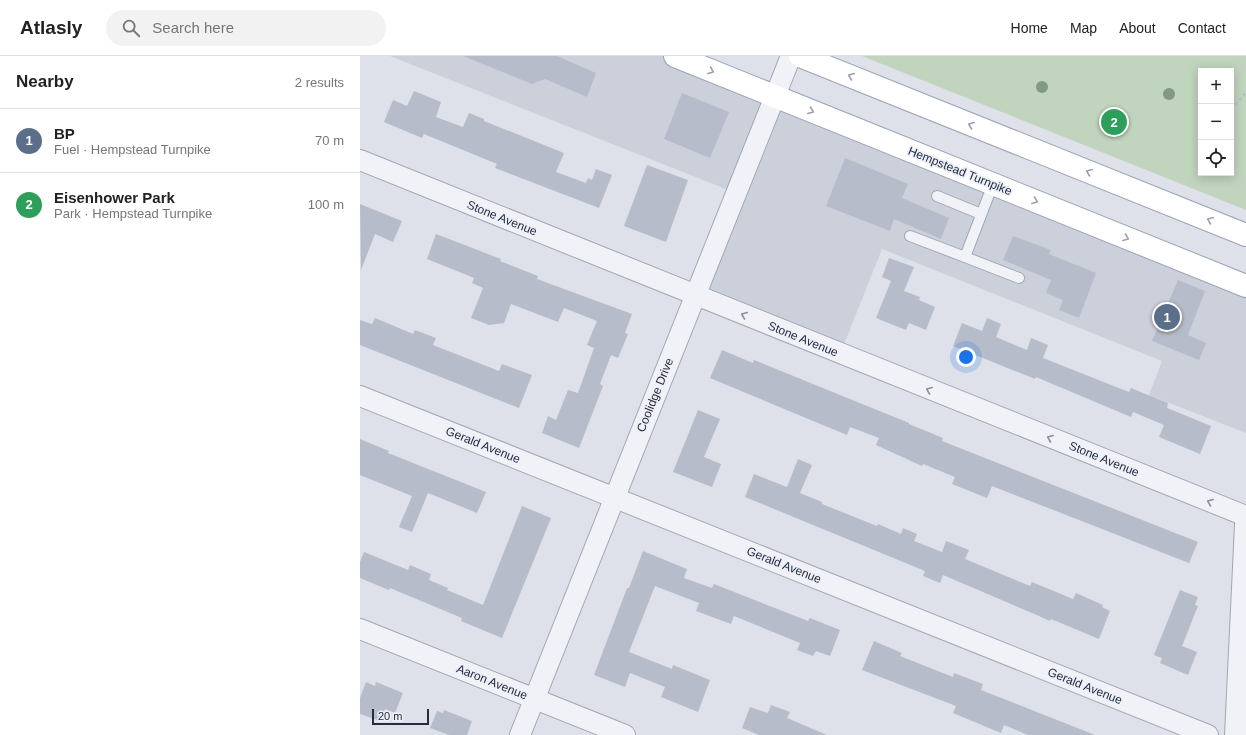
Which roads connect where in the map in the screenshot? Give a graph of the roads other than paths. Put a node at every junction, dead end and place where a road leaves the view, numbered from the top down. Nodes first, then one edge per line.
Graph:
1 (675, 56) edge
2 (791, 56) edge
3 (800, 56) edge
4 (774, 96) junction
5 (360, 160) edge
6 (993, 184) junction
7 (937, 196) dead end
8 (981, 214) junction
9 (1246, 235) edge
10 (910, 236) dead end
11 (965, 257) junction
12 (1019, 278) dead end
13 (1246, 286) edge
14 (695, 296) junction
15 (360, 396) edge
16 (615, 497) junction
17 (1246, 516) edge
18 (1246, 525) edge
19 (360, 629) edge
20 (534, 699) junction
21 (520, 735) edge
22 (625, 735) edge
23 (1208, 735) edge
24 (1236, 735) edge

1 -> 4 main road, Hempstead Turnpike
2 - 4 street, Coolidge Drive
9 -> 3 main road
4 -> 6 main road, Hempstead Turnpike
4 - 14 street, Coolidge Drive
5 - 14 street, Stone Avenue
6 - 8 lane
6 -> 13 main road, Hempstead Turnpike
7 - 8 lane
8 - 11 lane
10 - 11 lane
11 - 12 lane
14 - 16 street, Coolidge Drive
17 -> 14 street, Stone Avenue
15 - 16 street, Gerald Avenue
16 - 20 street, Coolidge Drive
16 - 23 street, Gerald Avenue
18 - 24 street
19 - 20 street, Aaron Avenue
20 - 21 street, Coolidge Drive
20 - 22 street, Aaron Avenue

